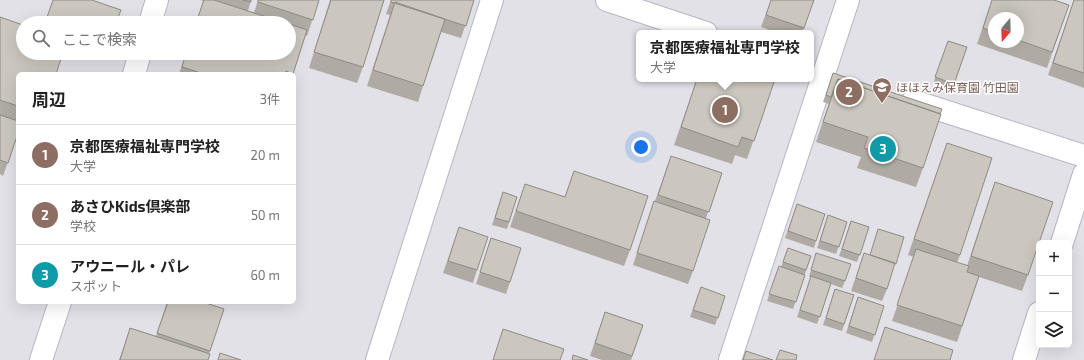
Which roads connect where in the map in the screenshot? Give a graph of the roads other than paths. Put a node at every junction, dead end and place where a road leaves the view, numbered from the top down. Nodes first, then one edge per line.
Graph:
1 (157, 0) edge
2 (492, 0) edge
3 (607, 0) edge
4 (848, 0) edge
5 (152, 16) edge
6 (697, 30) edge
7 (138, 60) edge
8 (135, 72) edge
9 (825, 73) edge
10 (891, 94) edge
11 (1084, 156) edge
12 (1084, 174) edge
13 (1063, 240) edge
14 (59, 304) edge
15 (1036, 322) edge
16 (42, 360) edge
17 (377, 360) edge
18 (730, 360) edge
19 (1024, 360) edge

1 - 5 street
2 - 17 street
3 - 6 street
4 - 9 street
7 - 8 street
9 - 18 street
10 - 11 street
12 - 13 street
14 - 16 street
15 - 19 street

